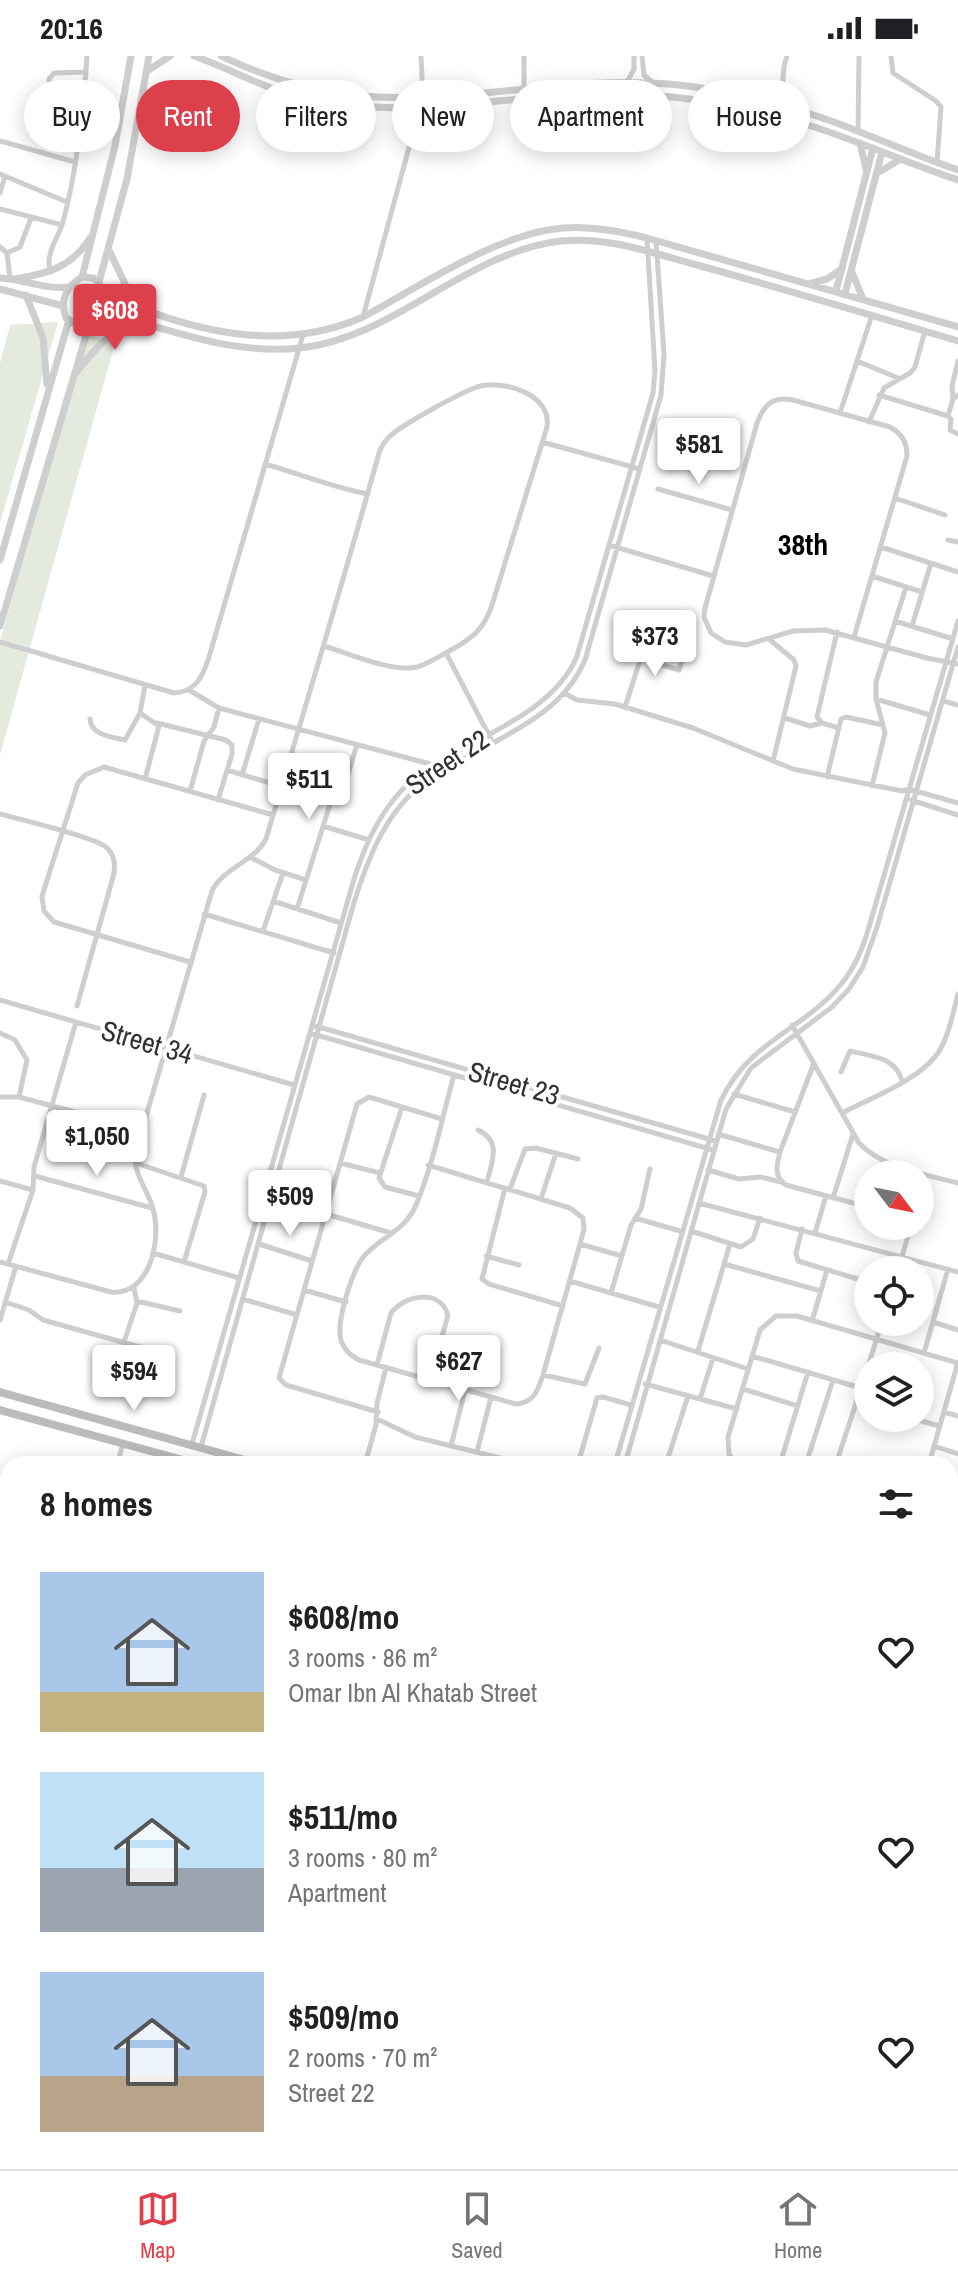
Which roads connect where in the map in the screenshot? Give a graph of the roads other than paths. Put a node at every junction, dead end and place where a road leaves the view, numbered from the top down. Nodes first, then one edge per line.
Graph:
1 (87, 56) edge
2 (131, 56) edge
3 (149, 56) edge
4 (170, 56) edge
5 (194, 56) edge
6 (221, 56) edge
7 (421, 56) edge
8 (524, 56) edge
9 (634, 56) edge
10 (642, 56) edge
11 (787, 56) edge
12 (859, 56) edge
13 (891, 56) edge
14 (147, 71) junction
15 (86, 72) junction
16 (49, 80) edge
17 (85, 80) edge
18 (284, 80) edge
19 (422, 80) edge
20 (524, 80) edge
21 (628, 80) edge
22 (650, 80) edge
23 (783, 80) edge
24 (256, 81) edge
25 (810, 115) edge
26 (810, 126) edge
27 (858, 131) junction
28 (0, 141) edge
29 (860, 143) junction
30 (873, 148) junction
31 (76, 152) edge
32 (408, 152) edge
33 (882, 152) junction
34 (901, 159) junction
35 (75, 162) junction
36 (937, 162) junction
37 (958, 170) edge
38 (867, 173) junction
39 (877, 173) junction
40 (3, 175) edge
41 (958, 180) edge
42 (0, 193) edge
43 (67, 202) junction
44 (0, 209) edge
45 (31, 218) junction
46 (62, 225) junction
47 (93, 233) junction
48 (647, 238) junction
49 (656, 241) junction
50 (0, 247) edge
51 (109, 249) junction
52 (648, 252) junction
53 (7, 253) junction
54 (657, 254) junction
55 (847, 270) junction
56 (51, 272) junction
57 (82, 277) junction
58 (0, 278) edge
59 (12, 279) junction
60 (99, 282) junction
61 (810, 283) junction
62 (69, 287) junction
63 (0, 289) edge
64 (103, 292) junction
65 (841, 292) junction
66 (26, 295) junction
67 (863, 299) junction
68 (63, 306) junction
69 (99, 311) junction
70 (157, 314) junction
71 (872, 315) junction
72 (363, 317) junction
73 (69, 320) junction
74 (90, 322) junction
75 (958, 327) edge
76 (164, 329) junction
77 (925, 331) junction
78 (303, 335) junction
79 (250, 336) junction
80 (958, 341) edge
81 (249, 349) junction
82 (299, 349) junction
83 (857, 361) junction
84 (958, 361) edge
85 (899, 378) junction
86 (72, 379) junction
87 (879, 395) junction
88 (956, 397) edge
89 (46, 400) junction
90 (840, 413) junction
91 (948, 416) junction
92 (869, 422) junction
93 (958, 434) edge
94 (542, 442) junction
95 (265, 464) junction
96 (631, 466) junction
97 (640, 469) junction
98 (21, 485) junction
99 (658, 489) dead end
100 (39, 491) junction
101 (368, 494) junction
102 (895, 498) junction
103 (732, 510) junction
104 (945, 515) dead end
105 (3, 538) edge
106 (948, 540) dead end
107 (958, 542) edge
108 (609, 545) junction
109 (617, 547) junction
110 (881, 547) junction
111 (0, 560) edge
112 (931, 563) junction
113 (958, 572) edge
114 (713, 576) junction
115 (872, 576) junction
116 (906, 587) junction
117 (922, 592) junction
118 (895, 621) junction
119 (958, 621) edge
120 (0, 626) edge
121 (912, 626) junction
122 (837, 632) junction
123 (854, 637) junction
124 (769, 639) junction
125 (953, 639) junction
126 (0, 642) edge
127 (324, 646) junction
128 (887, 646) junction
129 (958, 647) edge
130 (446, 653) junction
131 (639, 658) junction
132 (945, 662) junction
133 (956, 664) edge
134 (145, 685) junction
135 (189, 690) junction
136 (564, 693) junction
137 (876, 699) junction
138 (943, 701) junction
139 (958, 705) edge
140 (625, 707) junction
141 (219, 708) junction
142 (140, 713) junction
143 (930, 715) junction
144 (785, 718) junction
145 (90, 719) dead end
146 (259, 719) junction
147 (157, 723) junction
148 (822, 723) junction
149 (884, 726) junction
150 (839, 728) junction
151 (300, 730) junction
152 (488, 734) junction
153 (209, 735) junction
154 (493, 743) junction
155 (357, 745) junction
156 (773, 761) junction
157 (435, 765) junction
158 (227, 770) junction
159 (242, 775) junction
160 (286, 775) junction
161 (827, 777) junction
162 (145, 779) junction
163 (872, 786) junction
164 (283, 787) junction
165 (337, 790) junction
166 (912, 790) junction
167 (190, 791) junction
168 (902, 791) junction
169 (910, 799) junction
170 (218, 800) junction
171 (958, 803) edge
172 (0, 814) edge
173 (273, 815) junction
174 (958, 815) edge
175 (323, 826) junction
176 (62, 832) junction
177 (369, 840) junction
178 (251, 858) junction
179 (283, 873) junction
180 (306, 880) junction
181 (273, 901) junction
182 (297, 909) junction
183 (204, 914) junction
184 (341, 923) junction
185 (263, 931) junction
186 (97, 935) junction
187 (336, 954) junction
188 (190, 962) junction
189 (958, 994) edge
190 (0, 1000) edge
191 (77, 1006) dead end
192 (76, 1022) junction
193 (312, 1025) junction
194 (792, 1025) junction
195 (320, 1027) junction
196 (797, 1032) junction
197 (0, 1033) edge
198 (310, 1033) junction
199 (318, 1036) junction
200 (166, 1048) junction
201 (814, 1063) junction
202 (841, 1072) dead end
203 (454, 1075) junction
204 (902, 1081) junction
205 (294, 1085) junction
206 (734, 1094) junction
207 (204, 1095) dead end
208 (0, 1097) edge
209 (19, 1097) junction
210 (51, 1106) junction
211 (402, 1107) junction
212 (795, 1112) junction
213 (842, 1113) junction
214 (442, 1119) junction
215 (142, 1130) junction
216 (478, 1130) dead end
217 (854, 1133) junction
218 (718, 1134) junction
219 (707, 1139) junction
220 (716, 1141) junction
221 (705, 1148) junction
222 (713, 1150) junction
223 (780, 1152) junction
224 (556, 1153) junction
225 (578, 1159) dead end
226 (884, 1160) edge
227 (136, 1163) junction
228 (340, 1163) junction
229 (428, 1165) junction
230 (650, 1169) dead end
231 (708, 1170) junction
232 (380, 1173) junction
233 (34, 1175) junction
234 (181, 1177) junction
235 (934, 1177) edge
236 (0, 1181) edge
237 (487, 1182) junction
238 (781, 1182) junction
239 (958, 1183) edge
240 (508, 1189) junction
241 (33, 1190) junction
242 (419, 1196) junction
243 (829, 1197) junction
244 (541, 1199) junction
245 (699, 1203) junction
246 (854, 1203) edge
247 (153, 1208) junction
248 (326, 1214) junction
249 (635, 1218) junction
250 (760, 1218) junction
251 (802, 1229) junction
252 (681, 1231) junction
253 (691, 1231) junction
254 (815, 1233) junction
255 (392, 1234) junction
256 (907, 1240) edge
257 (259, 1244) junction
258 (580, 1244) junction
259 (730, 1244) junction
260 (153, 1253) junction
261 (486, 1256) junction
262 (622, 1256) junction
263 (902, 1256) joint
264 (312, 1261) junction
265 (0, 1262) edge
266 (184, 1262) junction
267 (8, 1264) junction
268 (724, 1264) junction
269 (519, 1265) dead end
270 (934, 1265) edge
271 (16, 1266) junction
272 (948, 1269) junction
273 (827, 1270) junction
274 (958, 1272) edge
275 (239, 1278) junction
276 (854, 1278) edge
277 (570, 1281) junction
278 (134, 1288) junction
279 (304, 1290) junction
280 (821, 1291) junction
281 (611, 1293) junction
282 (243, 1299) junction
283 (5, 1302) junction
284 (346, 1302) junction
285 (137, 1303) junction
286 (563, 1306) junction
287 (659, 1307) junction
288 (180, 1311) dead end
289 (297, 1315) junction
290 (0, 1317) edge
291 (934, 1318) edge
292 (812, 1321) junction
293 (934, 1322) edge
294 (958, 1330) edge
295 (878, 1336) edge
296 (660, 1340) junction
297 (877, 1340) junction
298 (124, 1342) junction
299 (599, 1348) dead end
300 (698, 1351) junction
301 (873, 1352) edge
302 (920, 1352) edge
303 (172, 1356) dead end
304 (752, 1356) junction
305 (934, 1356) edge
306 (713, 1358) junction
307 (958, 1362) edge
308 (377, 1365) junction
309 (386, 1368) junction
310 (748, 1369) junction
311 (808, 1372) junction
312 (543, 1375) junction
313 (430, 1380) junction
314 (833, 1380) junction
315 (638, 1382) junction
316 (647, 1384) junction
317 (854, 1386) edge
318 (743, 1389) junction
319 (465, 1390) junction
320 (0, 1392) edge
321 (688, 1396) junction
322 (491, 1397) junction
323 (700, 1399) junction
324 (27, 1400) junction
325 (631, 1405) junction
326 (798, 1406) junction
327 (854, 1408) edge
328 (737, 1409) junction
329 (0, 1410) edge
330 (943, 1412) junction
331 (22, 1416) junction
332 (378, 1416) junction
333 (958, 1416) edge
334 (934, 1425) edge
335 (939, 1426) junction
336 (123, 1444) junction
337 (451, 1446) junction
338 (934, 1446) junction
339 (196, 1447) junction
340 (477, 1452) junction
341 (958, 1454) edge
342 (487, 1455) joint
343 (119, 1456) edge
344 (168, 1456) edge
345 (229, 1456) edge
346 (367, 1456) edge
347 (491, 1456) edge
348 (580, 1456) edge
349 (617, 1456) edge
350 (627, 1456) edge
351 (669, 1456) edge
352 (732, 1456) edge
353 (782, 1456) edge
354 (809, 1456) edge
355 (839, 1456) edge
356 (931, 1456) edge

1 - 15 street
2 - 47 street
3 - 14 street
4 - 14 street
5 - 24 street
6 - 18 street
7 - 19 street
8 - 20 street
9 - 21 street
10 - 22 street
11 - 23 street
12 - 27 street
13 - 36 street
14 - 51 street
15 - 16 street
15 - 17 street
25 - 27 street
26 - 29 street
27 - 36 street
28 - 35 street
29 - 30 street
29 - 38 street
30 - 33 street
30 - 38 street
31 - 35 street
32 - 72 street
33 - 34 street
33 - 39 street
34 - 39 street
34 - 41 street
35 - 43 street
36 - 37 street
38 - 55 street
39 - 55 street
40 - 42 street
40 - 43 street
43 - 46 street
44 - 45 street
45 - 46 street
45 - 53 street
46 - 56 street
47 - 56 street
47 - 57 street
48 - 49 street
48 - 52 street, Street 22
48 - 72 street
49 - 54 street, Street 22
49 - 61 street
50 - 53 street
51 - 60 street
51 - 70 street
52 - 54 street
52 - 82 street
52 - 96 street, Street 22
53 - 59 street
54 - 71 street
54 - 97 street, Street 22
55 - 61 street
55 - 65 street
55 - 67 street
56 - 59 street
57 - 60 street
57 - 62 street
58 - 59 street
59 - 62 street
60 - 64 street
61 - 65 street
62 - 68 street
63 - 66 street
64 - 69 street
64 - 70 street
65 - 67 street
66 - 68 street
66 - 89 street
67 - 75 street
68 - 73 street
69 - 74 street
69 - 76 street
70 - 79 street
71 - 77 street
71 - 83 street
72 - 78 street
73 - 74 street
73 - 89 street
74 - 86 street
76 - 81 street
76 - 86 street
77 - 80 street
77 - 85 street
78 - 79 street
78 - 82 street
79 - 81 street
81 - 82 street
82 - 95 street
83 - 85 street
83 - 90 street
84 - 88 street
85 - 87 street
86 - 100 street
87 - 91 street
87 - 92 street
88 - 91 street
89 - 98 street
90 - 92 street
90 - 103 street
91 - 93 street
92 - 102 street
94 - 96 street
94 - 101 street
94 - 130 street
95 - 101 street
95 - 135 street
96 - 97 street
96 - 108 street, Street 22
97 - 109 street, Street 22
98 - 100 street
98 - 105 street
99 - 103 street
100 - 120 street
101 - 127 street
102 - 104 street
102 - 110 street
103 - 114 street
105 - 111 street
106 - 107 street
108 - 109 street
108 - 152 street, Street 22
109 - 114 street
109 - 136 street, Street 22
110 - 112 street
110 - 115 street
112 - 113 street
112 - 117 street
114 - 124 street
115 - 116 street
115 - 123 street
116 - 117 street
116 - 118 street
117 - 121 street
118 - 121 street
118 - 128 street
119 - 125 street
121 - 125 street
122 - 123 street
122 - 124 street
122 - 148 street
123 - 128 street
124 - 144 street
125 - 132 street
126 - 134 street
127 - 130 street
127 - 151 street
128 - 132 street
128 - 137 street
129 - 133 street
130 - 152 street
131 - 131 street
131 - 140 street
132 - 133 street
132 - 143 street
133 - 138 street
134 - 135 street
134 - 142 street
135 - 141 street
136 - 140 street
136 - 154 street, Street 22
137 - 143 street
137 - 149 street
138 - 139 street
138 - 166 street
140 - 156 street
141 - 146 street
141 - 153 street
142 - 145 street
142 - 147 street
143 - 166 street
144 - 148 street
144 - 156 street
146 - 151 street
146 - 159 street
147 - 153 street
147 - 162 street
148 - 150 street
149 - 150 street
149 - 163 street
150 - 161 street
151 - 155 street
151 - 160 street
152 - 154 street
152 - 157 street, Street 22
153 - 158 street
153 - 167 street
154 - 187 street, Street 22
155 - 157 street
155 - 165 street
156 - 161 street
157 - 177 street, Street 22
158 - 159 street
158 - 170 street
159 - 164 street
160 - 164 street
160 - 165 street
161 - 163 street
162 - 167 street
162 - 176 street
163 - 168 street
164 - 173 street
165 - 175 street
166 - 168 street
166 - 169 street
166 - 171 street
167 - 170 street
168 - 169 street
169 - 174 street
169 - 194 street
169 - 196 street
170 - 173 street
172 - 176 street
173 - 178 street
175 - 177 street
175 - 180 street
176 - 186 street
176 - 186 street
177 - 184 street, Street 22
178 - 179 street
178 - 183 street
179 - 180 street
179 - 181 street
180 - 182 street
181 - 182 street
181 - 185 street
182 - 184 street
183 - 185 street
183 - 188 street
184 - 187 street, Street 22
185 - 187 street
186 - 188 street
186 - 191 street
187 - 193 street, Street 22
187 - 195 street, Street 22
188 - 200 street
189 - 204 street
190 - 192 street, Street 34
192 - 200 street, Street 34
192 - 210 street
193 - 195 street, Street 23
193 - 198 street, Street 22
194 - 196 street
194 - 219 street
195 - 199 street, Street 22
195 - 219 street, Street 23
196 - 201 street
196 - 206 street
197 - 209 street
198 - 199 street, Street 23
198 - 205 street, Street 22
199 - 203 street, Street 23
199 - 257 street, Street 22
200 - 205 street, Street 34
200 - 215 street
201 - 212 street
201 - 213 street
202 - 204 street
203 - 214 street
203 - 221 street, Street 23
204 - 213 street
205 - 275 street, Street 22
206 - 212 street
206 - 218 street
207 - 234 street
208 - 209 street
209 - 210 street
210 - 215 street
210 - 233 street
211 - 214 street
211 - 228 street
211 - 232 street
212 - 223 street
213 - 217 street
214 - 229 street
215 - 227 street
216 - 237 street
217 - 226 street
217 - 243 street
218 - 220 street
218 - 223 street
219 - 220 street, Street 23
219 - 221 street
220 - 222 street
221 - 222 street, Street 23
221 - 252 street
222 - 231 street
223 - 238 street
224 - 225 street
224 - 240 street
224 - 244 street
227 - 234 street
227 - 247 street
228 - 232 street
228 - 248 street
229 - 237 street
229 - 242 street
230 - 249 street
231 - 238 street
231 - 245 street
232 - 242 street
233 - 241 street
233 - 247 street
234 - 266 street
235 - 239 street
236 - 241 street
237 - 240 street
238 - 243 street
240 - 244 street
240 - 261 street
241 - 267 street
242 - 255 street
243 - 246 street
243 - 254 street
244 - 258 street
245 - 250 street
245 - 253 street
247 - 260 street
248 - 255 street
248 - 264 street
249 - 252 street
249 - 262 street
250 - 251 street
250 - 259 street
251 - 254 street
251 - 273 street
252 - 287 street
253 - 259 street
253 - 296 street
254 - 263 street
255 - 284 street
256 - 263 street
257 - 264 street
257 - 282 street, Street 22
258 - 262 street
258 - 277 street
259 - 268 street
260 - 266 street
260 - 278 street
261 - 269 street
261 - 286 street
262 - 281 street
264 - 279 street
265 - 267 street
266 - 275 street
267 - 271 street
268 - 280 street
268 - 300 street
270 - 272 street
271 - 278 street
271 - 283 street
272 - 274 street
272 - 291 street
273 - 276 street
273 - 280 street
275 - 339 street, Street 22
277 - 281 street
277 - 286 street
278 - 285 street
279 - 284 street
279 - 289 street
280 - 292 street
281 - 287 street
282 - 289 street
282 - 339 street, Street 22
283 - 290 street
283 - 298 street
284 - 308 street
285 - 288 street
285 - 298 street
286 - 312 street
287 - 315 street
289 - 332 street
292 - 297 street
292 - 304 street
293 - 294 street
295 - 297 street
296 - 300 street
296 - 316 street
297 - 301 street
297 - 302 street
298 - 303 street
299 - 312 street
300 - 306 street
304 - 310 street
304 - 311 street
305 - 307 street
306 - 310 street
306 - 323 street
307 - 330 street
308 - 309 street
308 - 313 street
309 - 313 street
309 - 332 street
310 - 318 street
311 - 314 street
311 - 326 street
312 - 322 street
313 - 319 street
314 - 317 street
314 - 354 street
315 - 316 street
315 - 325 street
316 - 321 street
316 - 350 street
318 - 326 street
318 - 328 street
319 - 322 street
319 - 337 street
320 - 324 main road
321 - 323 street
321 - 351 street
322 - 340 street
323 - 328 street
324 - 331 main road
324 - 339 main road
325 - 348 street
325 - 349 street
326 - 353 street
327 - 355 street
328 - 352 street
329 - 331 main road
330 - 333 street
330 - 335 street
331 - 336 main road
332 - 337 street
332 - 346 street
334 - 335 street
335 - 338 street
336 - 343 street
336 - 344 main road
337 - 340 street
338 - 341 street
338 - 356 street
339 - 345 main road
340 - 342 street
342 - 347 street

